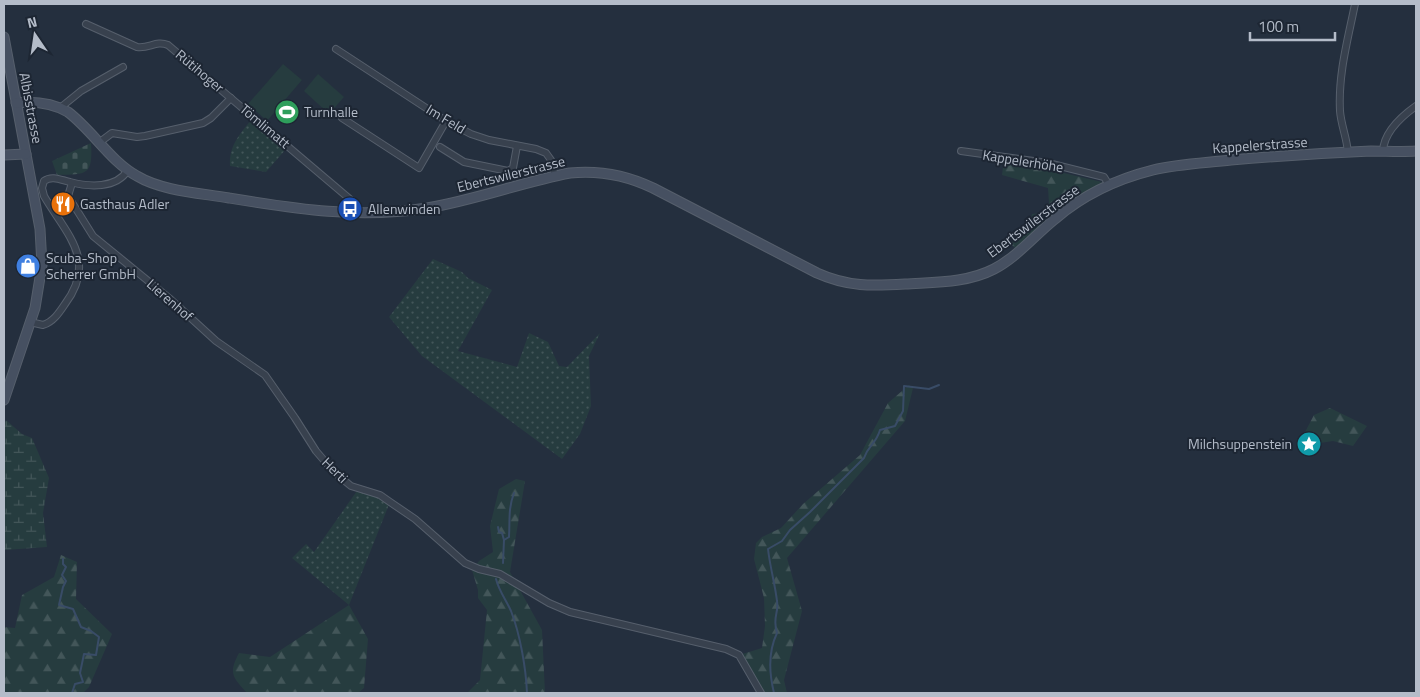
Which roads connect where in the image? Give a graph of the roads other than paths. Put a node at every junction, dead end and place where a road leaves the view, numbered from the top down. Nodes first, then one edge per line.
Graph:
1 (1355, 4) edge
2 (86, 24) dead end
3 (4, 38) edge
4 (336, 49) dead end
5 (123, 67) dead end
6 (231, 98) junction
7 (16, 104) junction
8 (1416, 106) edge
9 (60, 108) junction
10 (342, 118) dead end
11 (446, 121) junction
12 (100, 142) junction
13 (517, 146) junction
14 (440, 147) dead end
15 (962, 151) dead end
16 (1383, 151) junction
17 (1416, 151) edge
18 (1348, 152) junction
19 (26, 154) junction
20 (4, 155) edge
21 (128, 170) junction
22 (555, 176) junction
23 (72, 183) junction
24 (1109, 185) junction
25 (358, 214) junction
26 (30, 322) junction
27 (201, 327) joint
28 (4, 400) edge
29 (760, 693) edge

1 - 18 street
2 - 6 street, Rütihoger
3 - 7 street, Albisstrasse
4 - 11 street, Im Feld
5 - 9 street
6 - 12 street, Tömlimatt
6 - 25 street, Tömlimatt
7 - 9 street, Ebertswilerstrasse
7 - 19 street, Albisstrasse
8 - 16 street
9 - 12 street, Ebertswilerstrasse
10 - 11 street
11 - 13 street, Im Feld
12 - 21 street, Ebertswilerstrasse
13 - 14 street
13 - 22 street, Im Feld
15 - 24 street, Kappelerhöhe
16 - 17 street, Kappelerstrasse
16 - 18 street, Kappelerstrasse
18 - 24 street, Kappelerstrasse
19 - 20 street
19 - 26 street, Albisstrasse
21 - 23 street
21 - 25 street, Ebertswilerstrasse
22 - 24 street, Ebertswilerstrasse
22 - 25 street, Ebertswilerstrasse
23 - 26 street
23 - 27 street, Lierenhof
26 - 28 street, Albisstrasse
27 - 29 street, Herti

